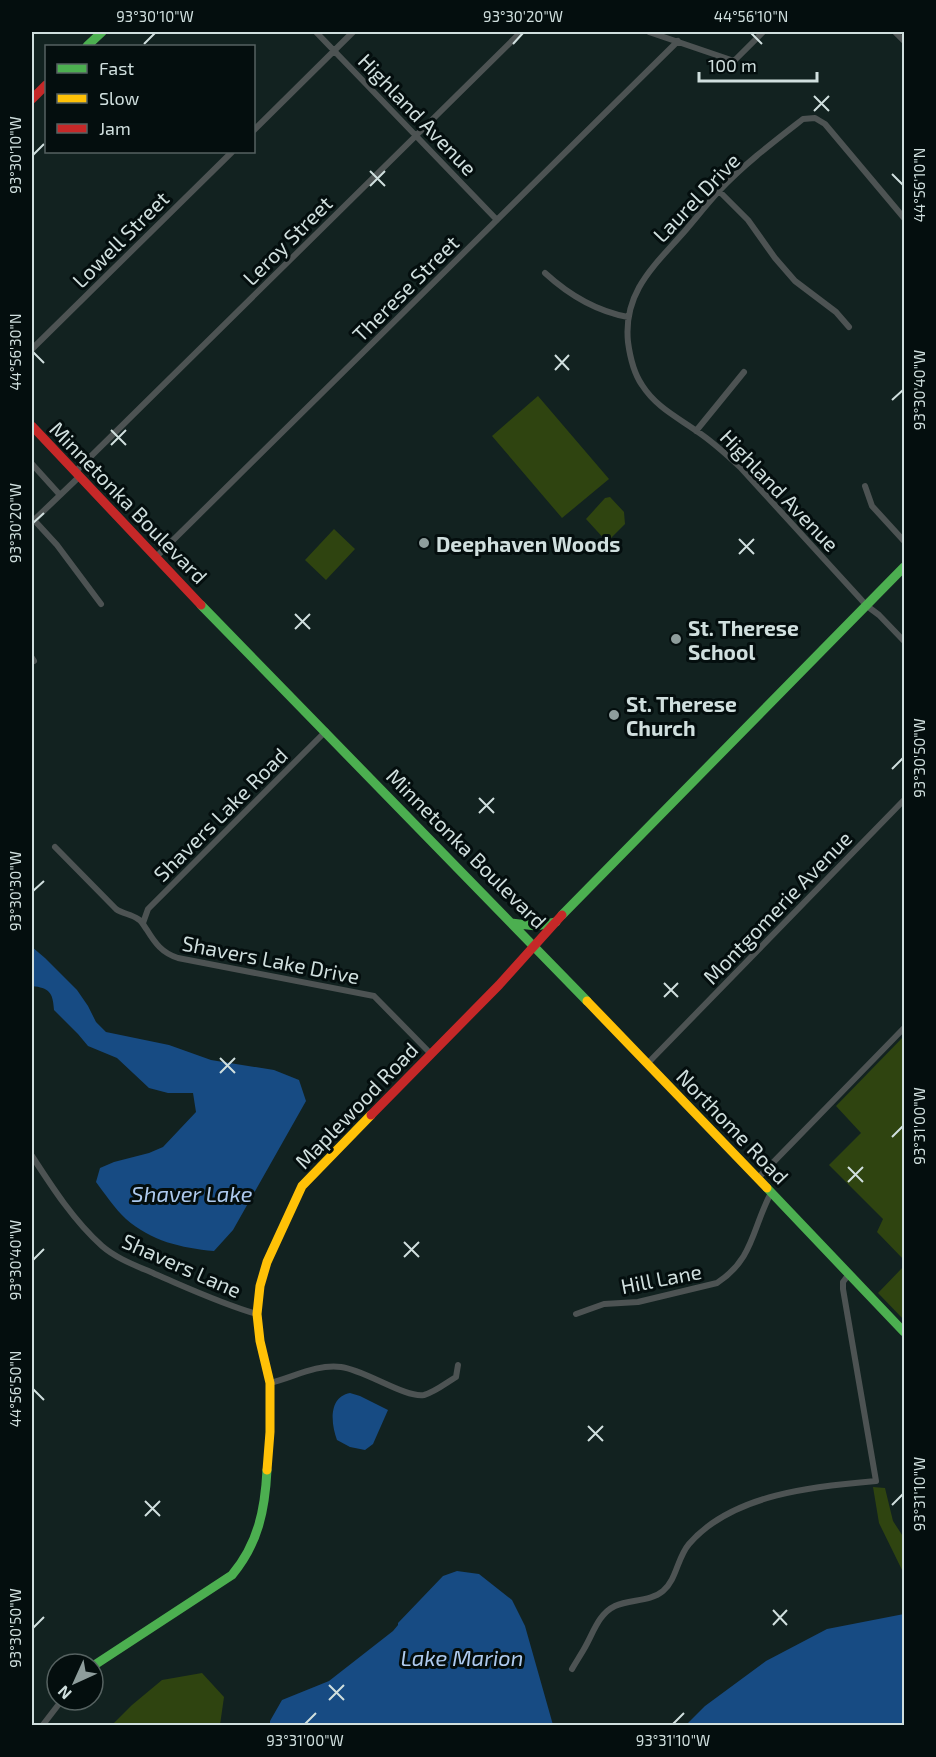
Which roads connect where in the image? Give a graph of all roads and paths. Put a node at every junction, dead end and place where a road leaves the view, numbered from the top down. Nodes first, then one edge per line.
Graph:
1 (102, 32) edge
2 (316, 32) edge
3 (353, 32) edge
4 (521, 32) edge
5 (649, 32) edge
6 (763, 32) edge
7 (895, 32) edge
8 (678, 41) junction
9 (904, 41) edge
10 (88, 45) edge
11 (334, 51) junction
12 (45, 86) edge
13 (32, 99) edge
14 (255, 129) edge
15 (416, 136) junction
16 (231, 153) edge
17 (719, 191) junction
18 (904, 218) edge
19 (497, 220) junction
20 (545, 273) dead end
21 (628, 317) junction
22 (849, 327) dead end
23 (32, 349) edge
24 (744, 372) dead end
25 (32, 426) edge
26 (696, 430) junction
27 (32, 464) edge
28 (78, 474) junction
29 (865, 486) dead end
30 (60, 495) junction
31 (33, 521) edge
32 (904, 541) edge
33 (156, 557) junction
34 (904, 567) edge
35 (101, 604) dead end
36 (867, 606) junction
37 (904, 641) edge
38 (326, 731) junction
39 (904, 800) edge
40 (55, 847) dead end
41 (556, 922) junction
42 (143, 923) junction
43 (512, 923) junction
44 (534, 946) junction
45 (904, 1028) edge
46 (431, 1054) junction
47 (648, 1063) junction
48 (32, 1156) edge
49 (758, 1178) junction
50 (771, 1193) junction
51 (849, 1274) junction
52 (257, 1314) junction
53 (576, 1314) dead end
54 (904, 1332) edge
55 (458, 1365) dead end
56 (270, 1383) junction
57 (105, 1658) edge
58 (572, 1669) dead end
59 (52, 1712) edge
60 (42, 1725) edge

1 - 10 street
2 - 11 street, Highland Avenue
3 - 11 street
4 - 15 street, Leroy Street
5 - 8 street
6 - 8 street
7 - 9 street
8 - 19 street, Therese Street
11 - 14 street
11 - 15 street, Highland Avenue
12 - 13 street
15 - 19 street, Highland Avenue
15 - 28 street, Leroy Street
16 - 23 street, Lowell Street
17 - 18 street, Laurel Drive
17 - 21 street, Laurel Drive
17 - 22 street
19 - 33 street, Therese Street
20 - 21 street
21 - 26 street, Highland Avenue
24 - 26 street
25 - 28 street, Minnetonka Boulevard
26 - 36 street, Highland Avenue
27 - 30 street
28 - 30 street, Leroy Street
28 - 33 street, Minnetonka Boulevard
29 - 32 street
30 - 31 street, Leroy Street
31 - 35 street
33 - 38 street, Minnetonka Boulevard
34 - 36 street, Minnetonka Boulevard
36 - 37 street, Highland Avenue
36 - 41 street, Minnetonka Boulevard
38 - 42 street, Shavers Lake Road
38 - 43 street, Minnetonka Boulevard
39 - 47 street, Montgomerie Avenue
40 - 42 street, Shavers Lake Drive
41 - 43 street
41 - 44 street, Minnetonka Boulevard
42 - 46 street, Shavers Lake Drive
43 - 44 street, Minnetonka Boulevard
44 - 46 street, Maplewood Road
44 - 47 street, Northome Road
45 - 49 street
46 - 52 street, Maplewood Road
47 - 49 street, Northome Road
48 - 52 street, Shavers Lane
49 - 50 street, Northome Road
50 - 51 street, Northome Road
50 - 53 street, Hill Lane
51 - 54 street, Northome Road
51 - 58 street
52 - 56 street, Maplewood Road
55 - 56 street
56 - 57 street, Maplewood Road
59 - 60 street

